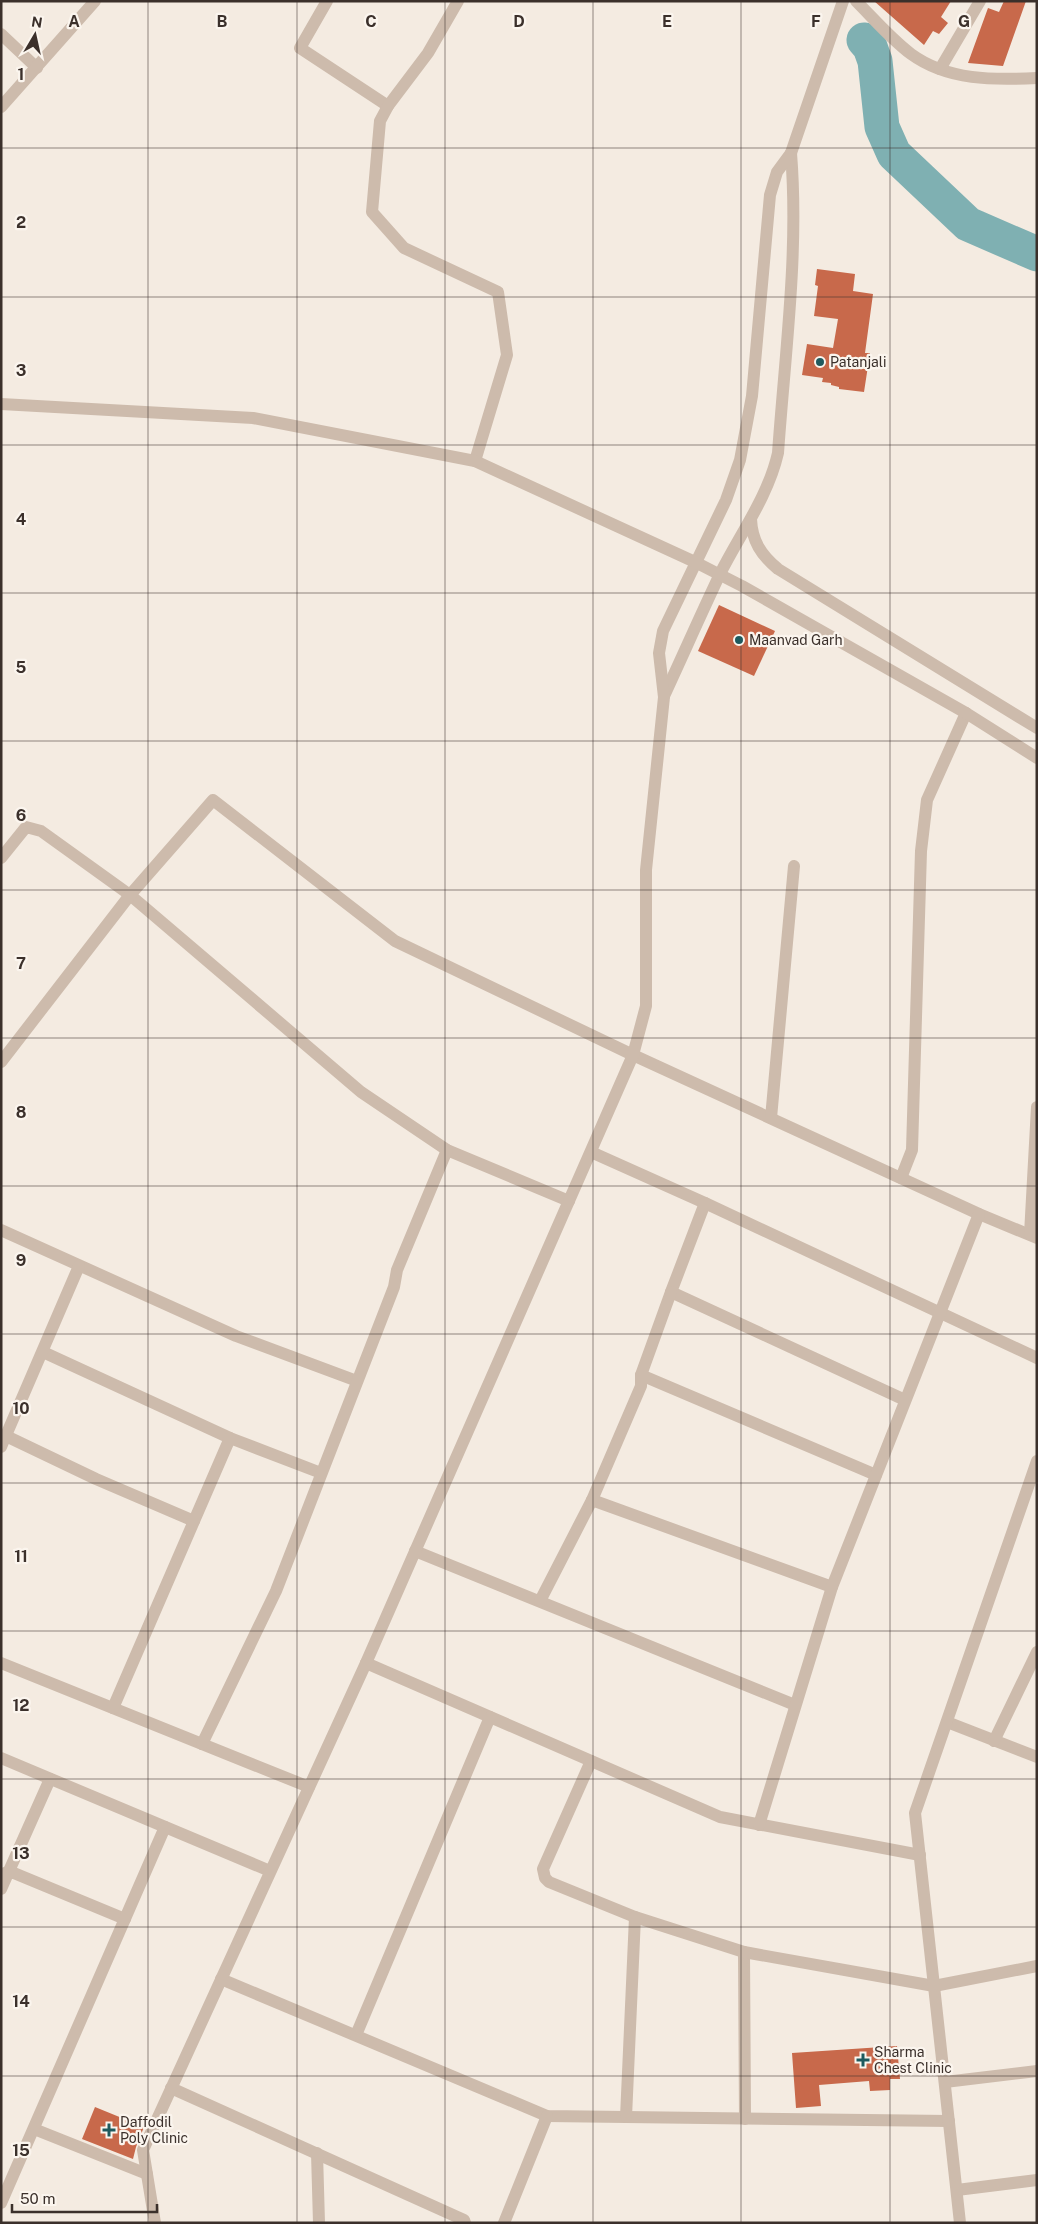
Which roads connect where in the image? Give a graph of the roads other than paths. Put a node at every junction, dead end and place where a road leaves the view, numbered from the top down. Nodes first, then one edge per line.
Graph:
1 (95, 1) edge
2 (327, 1) edge
3 (458, 1) edge
4 (843, 1) edge
5 (856, 1) edge
6 (980, 1) edge
7 (1, 34) edge
8 (37, 68) junction
9 (940, 69) junction
10 (1037, 78) edge
11 (1, 106) edge
12 (388, 106) junction
13 (791, 153) junction
14 (1, 404) edge
15 (475, 462) junction
16 (751, 519) junction
17 (695, 562) junction
18 (720, 574) junction
19 (664, 697) junction
20 (966, 713) junction
21 (1037, 728) edge
22 (1037, 758) edge
23 (1, 858) edge
24 (794, 866) dead end
25 (130, 895) junction
26 (633, 1056) junction
27 (1, 1062) edge
28 (1037, 1107) edge
29 (770, 1118) junction
30 (447, 1150) junction
31 (591, 1152) junction
32 (901, 1178) junction
33 (569, 1201) junction
34 (705, 1203) junction
35 (979, 1214) junction
36 (1, 1230) edge
37 (1034, 1236) edge
38 (79, 1266) junction
39 (671, 1292) junction
40 (940, 1311) junction
41 (43, 1352) junction
42 (1037, 1358) edge
43 (641, 1375) junction
44 (357, 1381) junction
45 (905, 1400) junction
46 (230, 1438) junction
47 (4, 1442) edge
48 (1037, 1461) edge
49 (322, 1473) junction
50 (876, 1475) junction
51 (592, 1500) junction
52 (194, 1521) junction
53 (415, 1551) junction
54 (832, 1587) junction
55 (540, 1601) junction
56 (1037, 1652) edge
57 (1, 1663) edge
58 (366, 1663) junction
59 (795, 1705) junction
60 (113, 1708) junction
61 (490, 1717) junction
62 (947, 1722) junction
63 (994, 1741) junction
64 (202, 1744) junction
65 (1037, 1757) edge
66 (1, 1758) edge
67 (591, 1761) junction
68 (50, 1779) junction
69 (309, 1787) junction
70 (759, 1824) junction
71 (165, 1827) junction
72 (920, 1855) junction
73 (270, 1871) junction
74 (5, 1873) edge
75 (1, 1889) edge
76 (635, 1917) junction
77 (125, 1919) junction
78 (744, 1952) junction
79 (1037, 1966) edge
80 (221, 1979) junction
81 (934, 1986) junction
82 (356, 2035) junction
83 (1037, 2071) edge
84 (945, 2082) junction
85 (171, 2088) junction
86 (547, 2116) junction
87 (626, 2117) junction
88 (745, 2119) junction
89 (949, 2122) junction
90 (34, 2129) junction
91 (317, 2153) junction
92 (147, 2174) junction
93 (1037, 2180) edge
94 (957, 2190) junction
95 (1, 2203) edge
96 (466, 2222) edge
97 (505, 2222) edge
98 (155, 2223) edge
99 (319, 2223) edge
100 (960, 2223) edge

1 - 8 street
2 - 12 street
3 - 12 street
4 - 13 street
5 - 9 street
6 - 9 street
7 - 8 street
8 - 11 street
9 - 10 street
12 - 15 street
13 - 16 street
13 - 17 street
14 - 15 street
15 - 17 street
16 - 18 street
16 - 21 street
17 - 18 street
17 - 19 street
18 - 19 street
18 - 20 street
19 - 26 street
20 - 22 street
20 - 32 street
23 - 25 street
24 - 29 street
25 - 26 street
25 - 27 street
25 - 30 street
26 - 29 street
26 - 31 street
28 - 37 street
29 - 32 street
30 - 33 street
30 - 44 street
31 - 33 street
31 - 34 street
32 - 35 street
33 - 53 street
34 - 39 street
34 - 40 street
35 - 37 street
35 - 40 street
36 - 38 street
38 - 41 street
38 - 44 street
39 - 43 street
39 - 45 street
40 - 42 street
40 - 45 street
41 - 46 street
41 - 47 street
43 - 50 street
43 - 51 street
44 - 49 street
45 - 50 street
46 - 49 street
46 - 52 street
47 - 52 street
48 - 62 street
49 - 64 street
50 - 54 street
51 - 54 street
51 - 55 street
52 - 60 street
53 - 55 street
53 - 58 street
54 - 59 street
55 - 59 street
56 - 63 street
57 - 60 street
58 - 61 street
58 - 69 street
59 - 70 street
60 - 64 street
61 - 67 street
61 - 82 street
62 - 63 street
62 - 72 street
63 - 65 street
64 - 69 street
66 - 68 street
67 - 70 street
67 - 76 street
68 - 71 street
68 - 74 street
69 - 73 street
70 - 72 street
71 - 73 street
71 - 77 street
72 - 81 street
73 - 80 street
74 - 75 street
74 - 77 street
76 - 78 street
76 - 87 street
77 - 90 street
78 - 81 street
78 - 88 street
79 - 81 street
80 - 82 street
80 - 85 street
81 - 84 street
82 - 86 street
83 - 84 street
84 - 89 street
85 - 91 street
85 - 92 street
86 - 87 street
86 - 97 street
87 - 88 street
88 - 89 street
89 - 94 street
90 - 92 street
90 - 95 street
91 - 96 street
91 - 99 street
92 - 98 street
93 - 94 street
94 - 100 street

